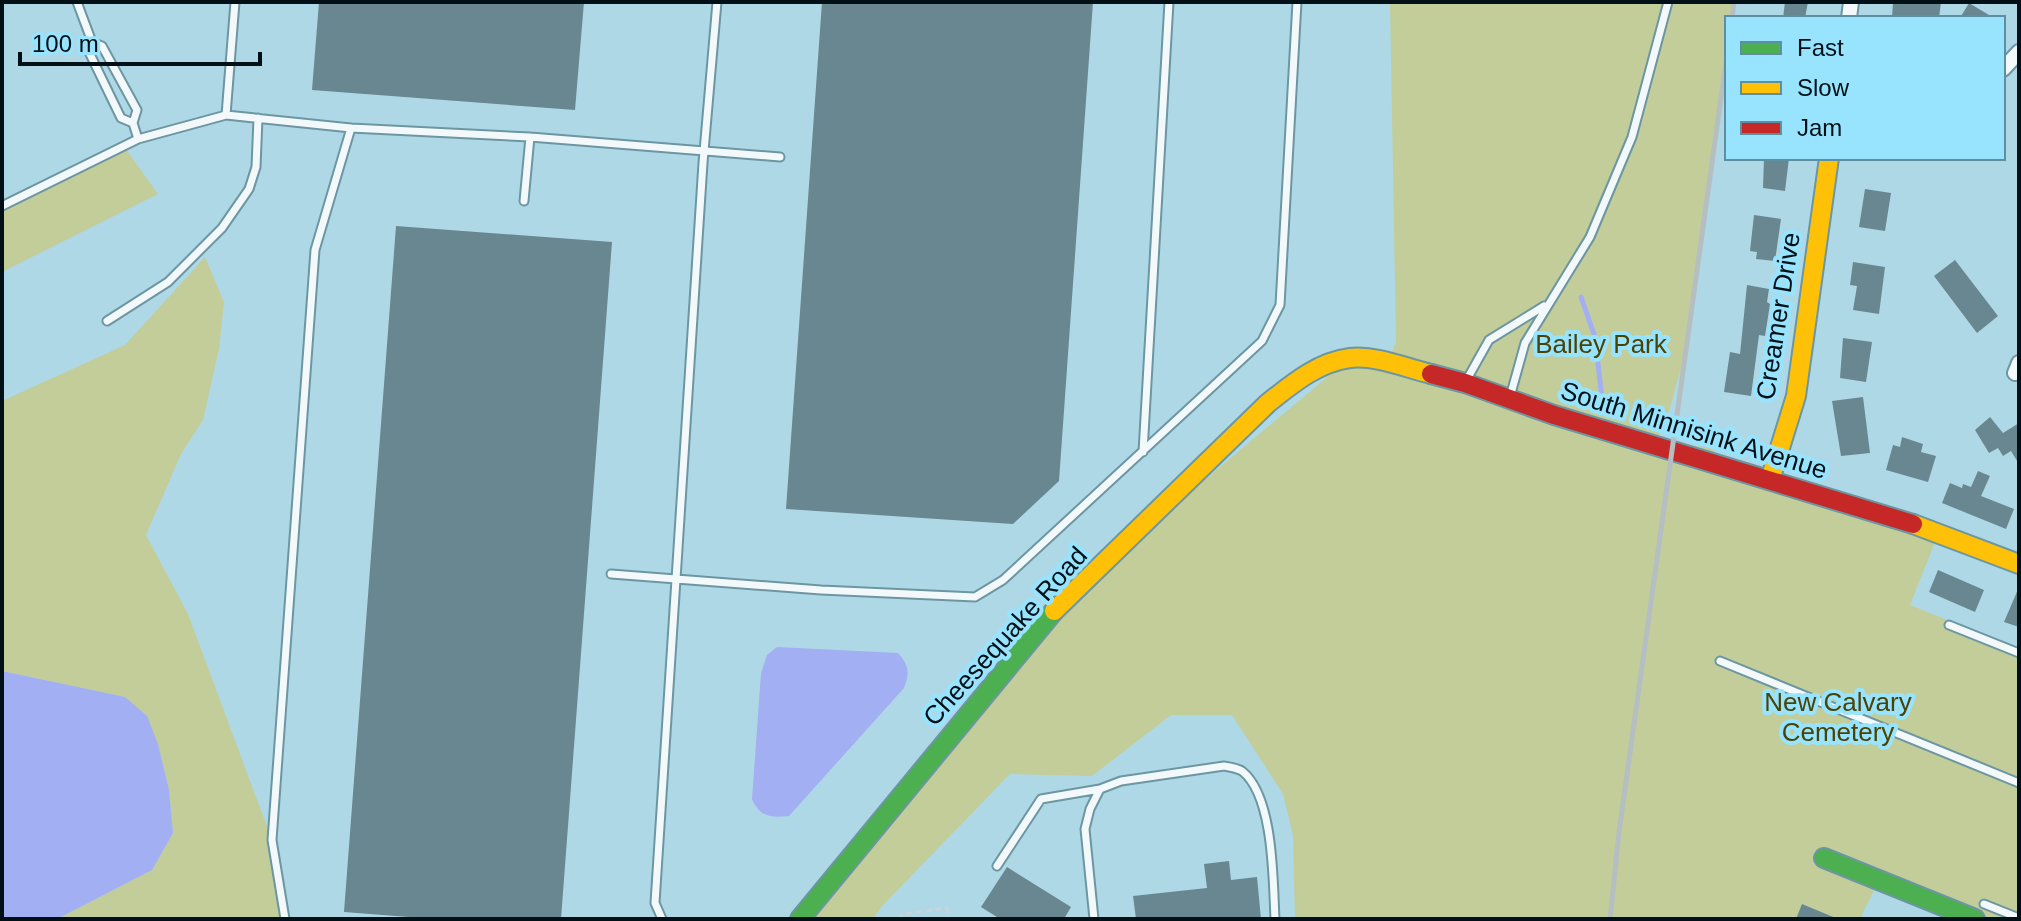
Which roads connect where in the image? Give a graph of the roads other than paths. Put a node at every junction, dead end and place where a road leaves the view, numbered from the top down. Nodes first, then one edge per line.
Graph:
1 (77, 2) edge
2 (235, 2) edge
3 (717, 2) edge
4 (1169, 2) edge
5 (1297, 2) edge
6 (1668, 2) edge
7 (92, 42) junction
8 (2019, 52) edge
9 (2005, 67) edge
10 (226, 115) junction
11 (258, 118) junction
12 (133, 123) junction
13 (351, 128) junction
14 (530, 137) junction
15 (138, 139) junction
16 (704, 151) junction
17 (780, 157) dead end
18 (1829, 160) edge
19 (524, 201) dead end
20 (2, 206) edge
21 (1547, 304) junction
22 (107, 321) dead end
23 (1350, 358) joint
24 (1465, 383) junction
25 (1509, 399) junction
26 (1143, 452) junction
27 (1770, 480) junction
28 (2019, 564) edge
29 (611, 574) dead end
30 (676, 577) junction
31 (1949, 625) dead end
32 (2019, 653) edge
33 (1720, 661) dead end
34 (2019, 783) edge
35 (1100, 789) junction
36 (1824, 858) dead end
37 (997, 866) dead end
38 (1971, 914) edge
39 (2019, 918) edge
40 (285, 919) edge
41 (662, 919) edge
42 (800, 919) edge
43 (1094, 919) edge
44 (1275, 919) edge

1 - 7 lane
2 - 10 lane
3 - 16 lane
4 - 26 lane
5 - 26 lane
6 - 21 lane
7 - 12 lane
7 - 12 lane
8 - 9 street
10 - 11 lane
10 - 15 lane
11 - 13 lane
11 - 22 lane
12 - 15 lane
13 - 14 lane
13 - 40 lane
14 - 16 lane
14 - 19 lane
15 - 20 lane
16 - 17 lane
16 - 30 lane
18 - 27 street, Creamer Drive
21 - 24 lane
21 - 25 lane
23 - 24 street, South Minnisink Avenue
23 - 42 street, Cheesequake Road
24 - 25 street, South Minnisink Avenue
25 - 27 street, South Minnisink Avenue
26 - 30 lane
27 - 28 street, South Minnisink Avenue
29 - 30 lane
30 - 41 lane
31 - 32 lane
33 - 34 lane
35 - 37 lane
35 - 43 lane
35 - 44 lane
36 - 38 street
38 - 39 lane

